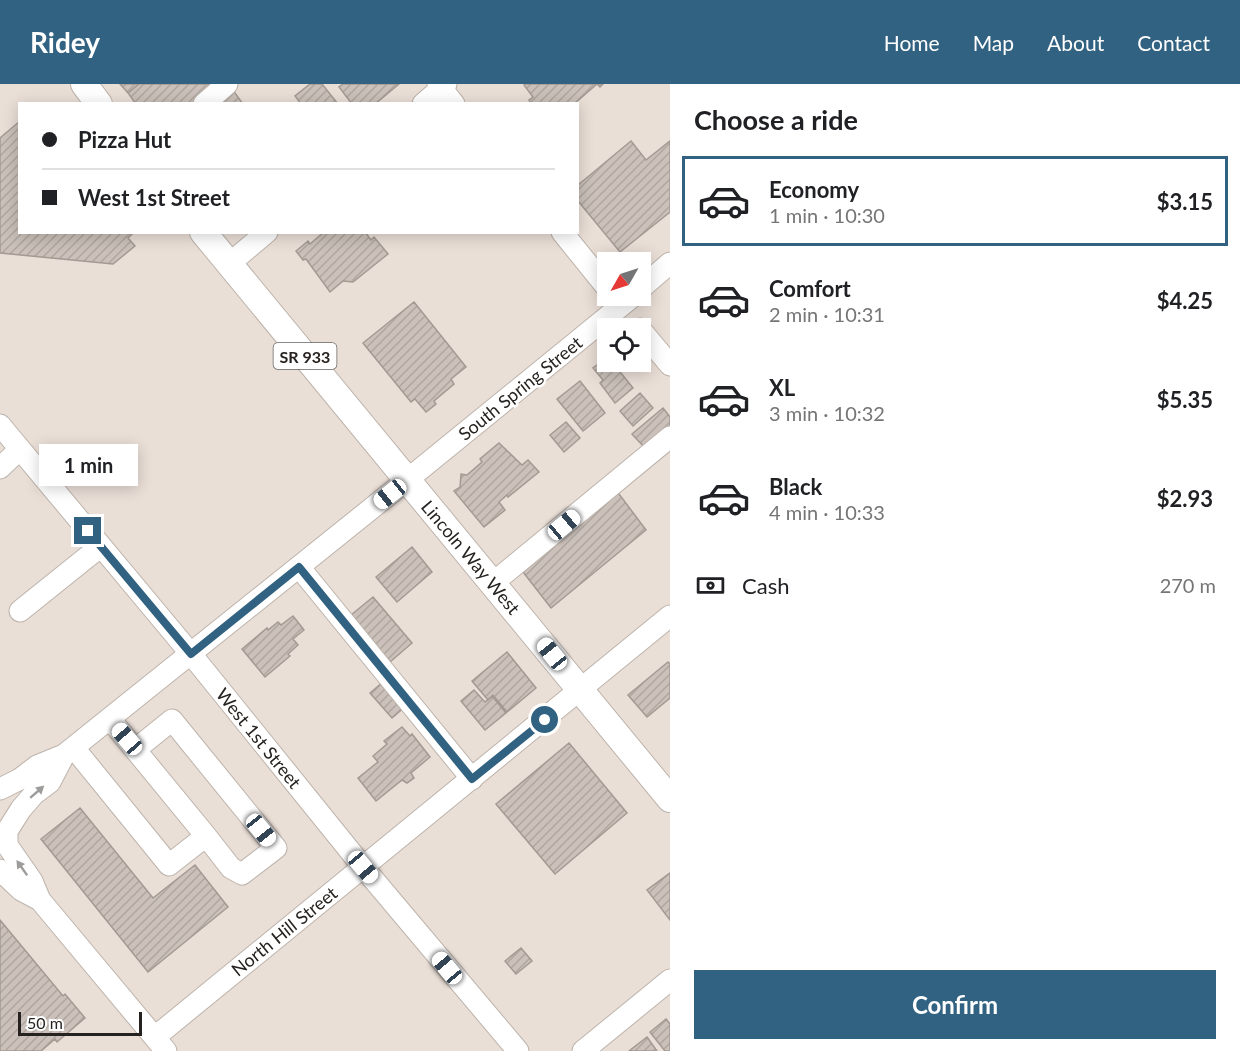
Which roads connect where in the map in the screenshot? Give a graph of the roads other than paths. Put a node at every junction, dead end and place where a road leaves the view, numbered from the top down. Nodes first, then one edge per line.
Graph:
1 (84, 84) edge
2 (227, 84) edge
3 (445, 90) edge
4 (98, 102) edge
5 (206, 102) edge
6 (426, 102) edge
7 (205, 234) edge
8 (265, 234) edge
9 (564, 234) edge
10 (670, 263) edge
11 (229, 264) junction
12 (597, 275) edge
13 (651, 279) edge
14 (614, 306) edge
15 (651, 342) edge
16 (670, 365) edge
17 (0, 425) edge
18 (670, 437) edge
19 (20, 449) junction
20 (0, 468) edge
21 (407, 480) junction
22 (101, 546) junction
23 (299, 567) junction
24 (493, 583) junction
25 (20, 611) dead end
26 (670, 616) edge
27 (191, 654) junction
28 (582, 690) junction
29 (110, 719) junction
30 (136, 749) junction
31 (69, 752) junction
32 (472, 779) junction
33 (0, 789) edge
34 (669, 795) edge
35 (0, 802) edge
36 (5, 836) edge
37 (206, 836) junction
38 (363, 867) junction
39 (0, 870) edge
40 (40, 900) junction
41 (670, 980) edge
42 (160, 1044) edge
43 (518, 1051) edge
44 (583, 1051) edge

1 - 4 main road
2 - 5 street
3 - 6 street
7 - 11 main road, Lincoln Way West / SR 933
8 - 11 street
9 - 12 street
10 - 13 street
11 - 21 main road, Lincoln Way West / SR 933
14 - 21 street, South Spring Street
15 - 16 street
17 - 19 street, West 1st Street
18 - 24 street
19 - 20 street
19 - 22 street, West 1st Street
21 - 23 street, South Spring Street
21 - 24 main road, Lincoln Way West / SR 933
22 - 25 street
22 - 27 street, West 1st Street
23 - 27 street, South Spring Street
23 - 32 street
24 - 28 main road, Lincoln Way West / SR 933
26 - 28 street, North Hill Street
27 - 29 street, South Spring Street
27 - 38 street, West 1st Street
28 - 32 street, North Hill Street
28 - 34 main road, Lincoln Way West / SR 933
29 - 30 street
29 - 31 street, South Spring Street
30 - 37 street
30 - 37 street
31 - 33 street
36 -> 31 street
31 - 37 street
32 - 38 street, North Hill Street
35 - 36 street
40 -> 36 street
38 - 42 street, North Hill Street
38 - 43 street, West 1st Street
39 - 40 street
40 - 42 street
41 - 44 street

